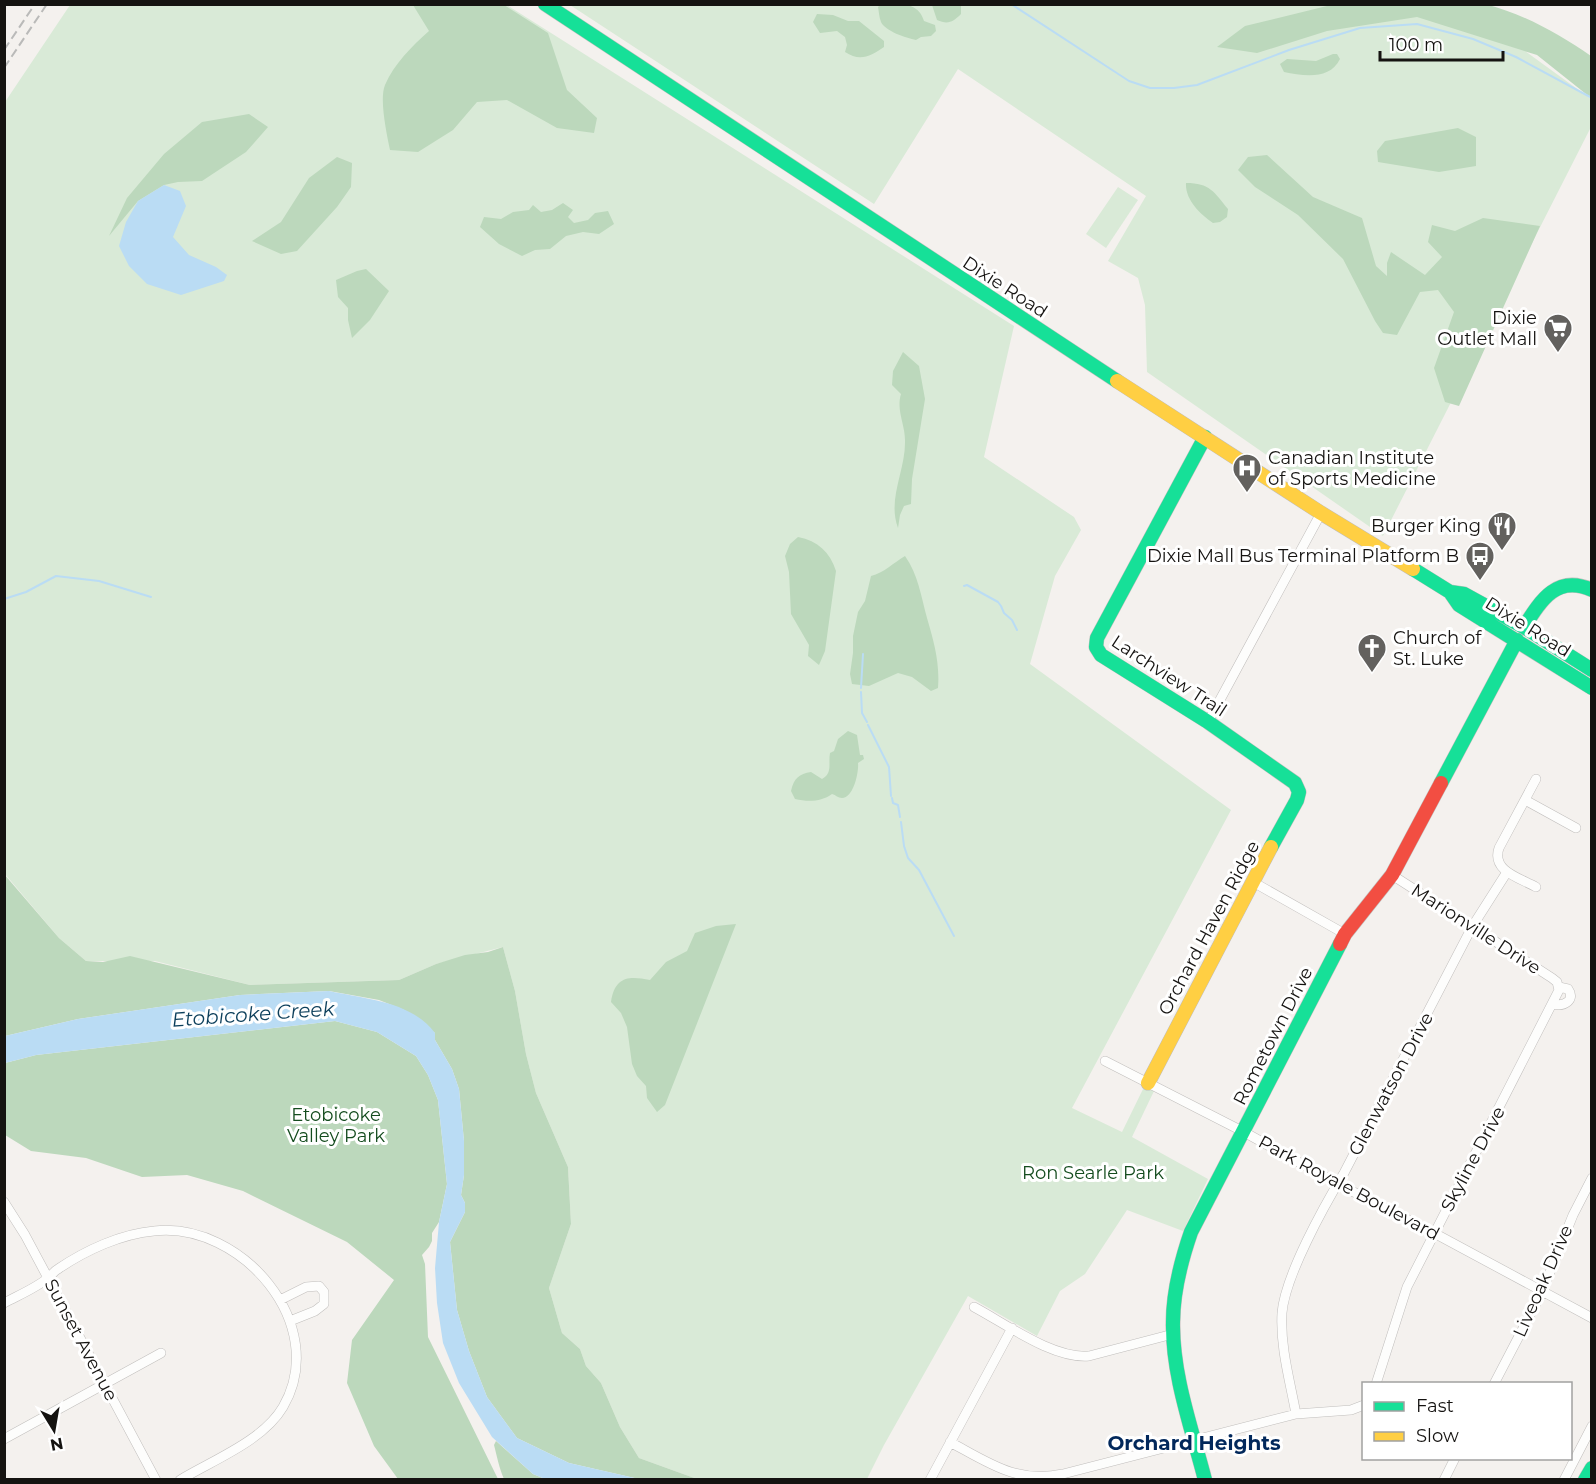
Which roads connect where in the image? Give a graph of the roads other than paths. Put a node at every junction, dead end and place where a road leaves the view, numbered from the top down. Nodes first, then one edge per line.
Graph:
1 (545, 4) edge
2 (1205, 437) junction
3 (1321, 513) junction
4 (1592, 590) edge
5 (1450, 592) junction
6 (1524, 627) junction
7 (1517, 640) junction
8 (1592, 670) edge
9 (1592, 688) edge
10 (1208, 722) junction
11 (1536, 779) dead end
12 (1299, 788) joint
13 (1526, 800) junction
14 (1576, 828) dead end
15 (1507, 872) junction
16 (1392, 875) junction
17 (1253, 882) junction
18 (1536, 887) dead end
19 (1473, 927) junction
20 (1345, 934) junction
21 (1559, 986) joint
22 (1105, 1061) dead end
23 (1148, 1083) junction
24 (1244, 1132) junction
25 (1592, 1178) edge
26 (1338, 1184) junction
27 (4, 1202) edge
28 (1434, 1233) junction
29 (48, 1279) junction
30 (1542, 1292) junction
31 (280, 1300) junction
32 (4, 1303) edge
33 (974, 1307) dead end
34 (1592, 1318) edge
35 (290, 1321) junction
36 (1012, 1328) junction
37 (1173, 1334) junction
38 (161, 1353) dead end
39 (1376, 1382) edge
40 (1495, 1382) edge
41 (105, 1385) junction
42 (1362, 1406) edge
43 (1296, 1414) junction
44 (1592, 1426) edge
45 (4, 1439) edge
46 (1194, 1439) junction
47 (950, 1442) junction
48 (1454, 1460) edge
49 (1592, 1468) edge
50 (156, 1479) edge
51 (180, 1479) edge
52 (930, 1479) edge
53 (1205, 1479) edge
54 (1444, 1479) edge
55 (1564, 1479) edge
56 (1585, 1479) edge

1 - 2 main road, Dixie Road
2 - 3 main road, Dixie Road
2 - 10 main road, Larchview Trail
3 - 5 main road, Dixie Road
3 - 10 street
4 - 6 main road
5 - 6 main road, Dixie Road
5 - 7 main road, Dixie Road
6 - 8 main road, Dixie Road
7 - 9 main road, Dixie Road
7 - 16 main road, Rometown Drive
10 - 12 main road, Larchview Trail
11 - 13 street
12 - 17 main road, Orchard Haven Ridge
13 - 14 street
13 - 15 street
15 - 18 street
15 - 19 street, Glenwatson Drive
16 - 19 street, Marionville Drive
16 - 20 main road, Rometown Drive
17 - 20 street
17 - 23 main road, Orchard Haven Ridge
19 - 21 street, Marionville Drive
19 - 26 street, Glenwatson Drive
20 - 24 main road, Rometown Drive
21 - 28 street, Skyline Drive
22 - 23 street, Park Royale Boulevard
23 - 24 street, Park Royale Boulevard
24 - 26 street, Park Royale Boulevard
24 - 37 main road, Rometown Drive
25 - 30 street, Liveoak Drive
26 - 28 street, Park Royale Boulevard
26 - 43 street, Glenwatson Drive
27 - 29 street, Sunset Avenue
28 - 30 street, Park Royale Boulevard
28 - 39 street, Skyline Drive
29 - 31 street
29 - 32 street
29 - 41 street, Sunset Avenue
30 - 34 street, Park Royale Boulevard
30 - 40 street, Liveoak Drive
31 - 35 street
31 - 35 street
33 - 36 street
35 - 51 street
36 - 37 street
36 - 47 street
37 - 46 main road, Rometown Drive
38 - 41 street
41 - 45 street
41 - 50 street, Sunset Avenue
42 - 43 street
43 - 46 street
44 - 55 street
46 - 47 street
46 - 53 main road, Rometown Drive
47 - 52 street
48 - 54 street
49 - 56 main road

